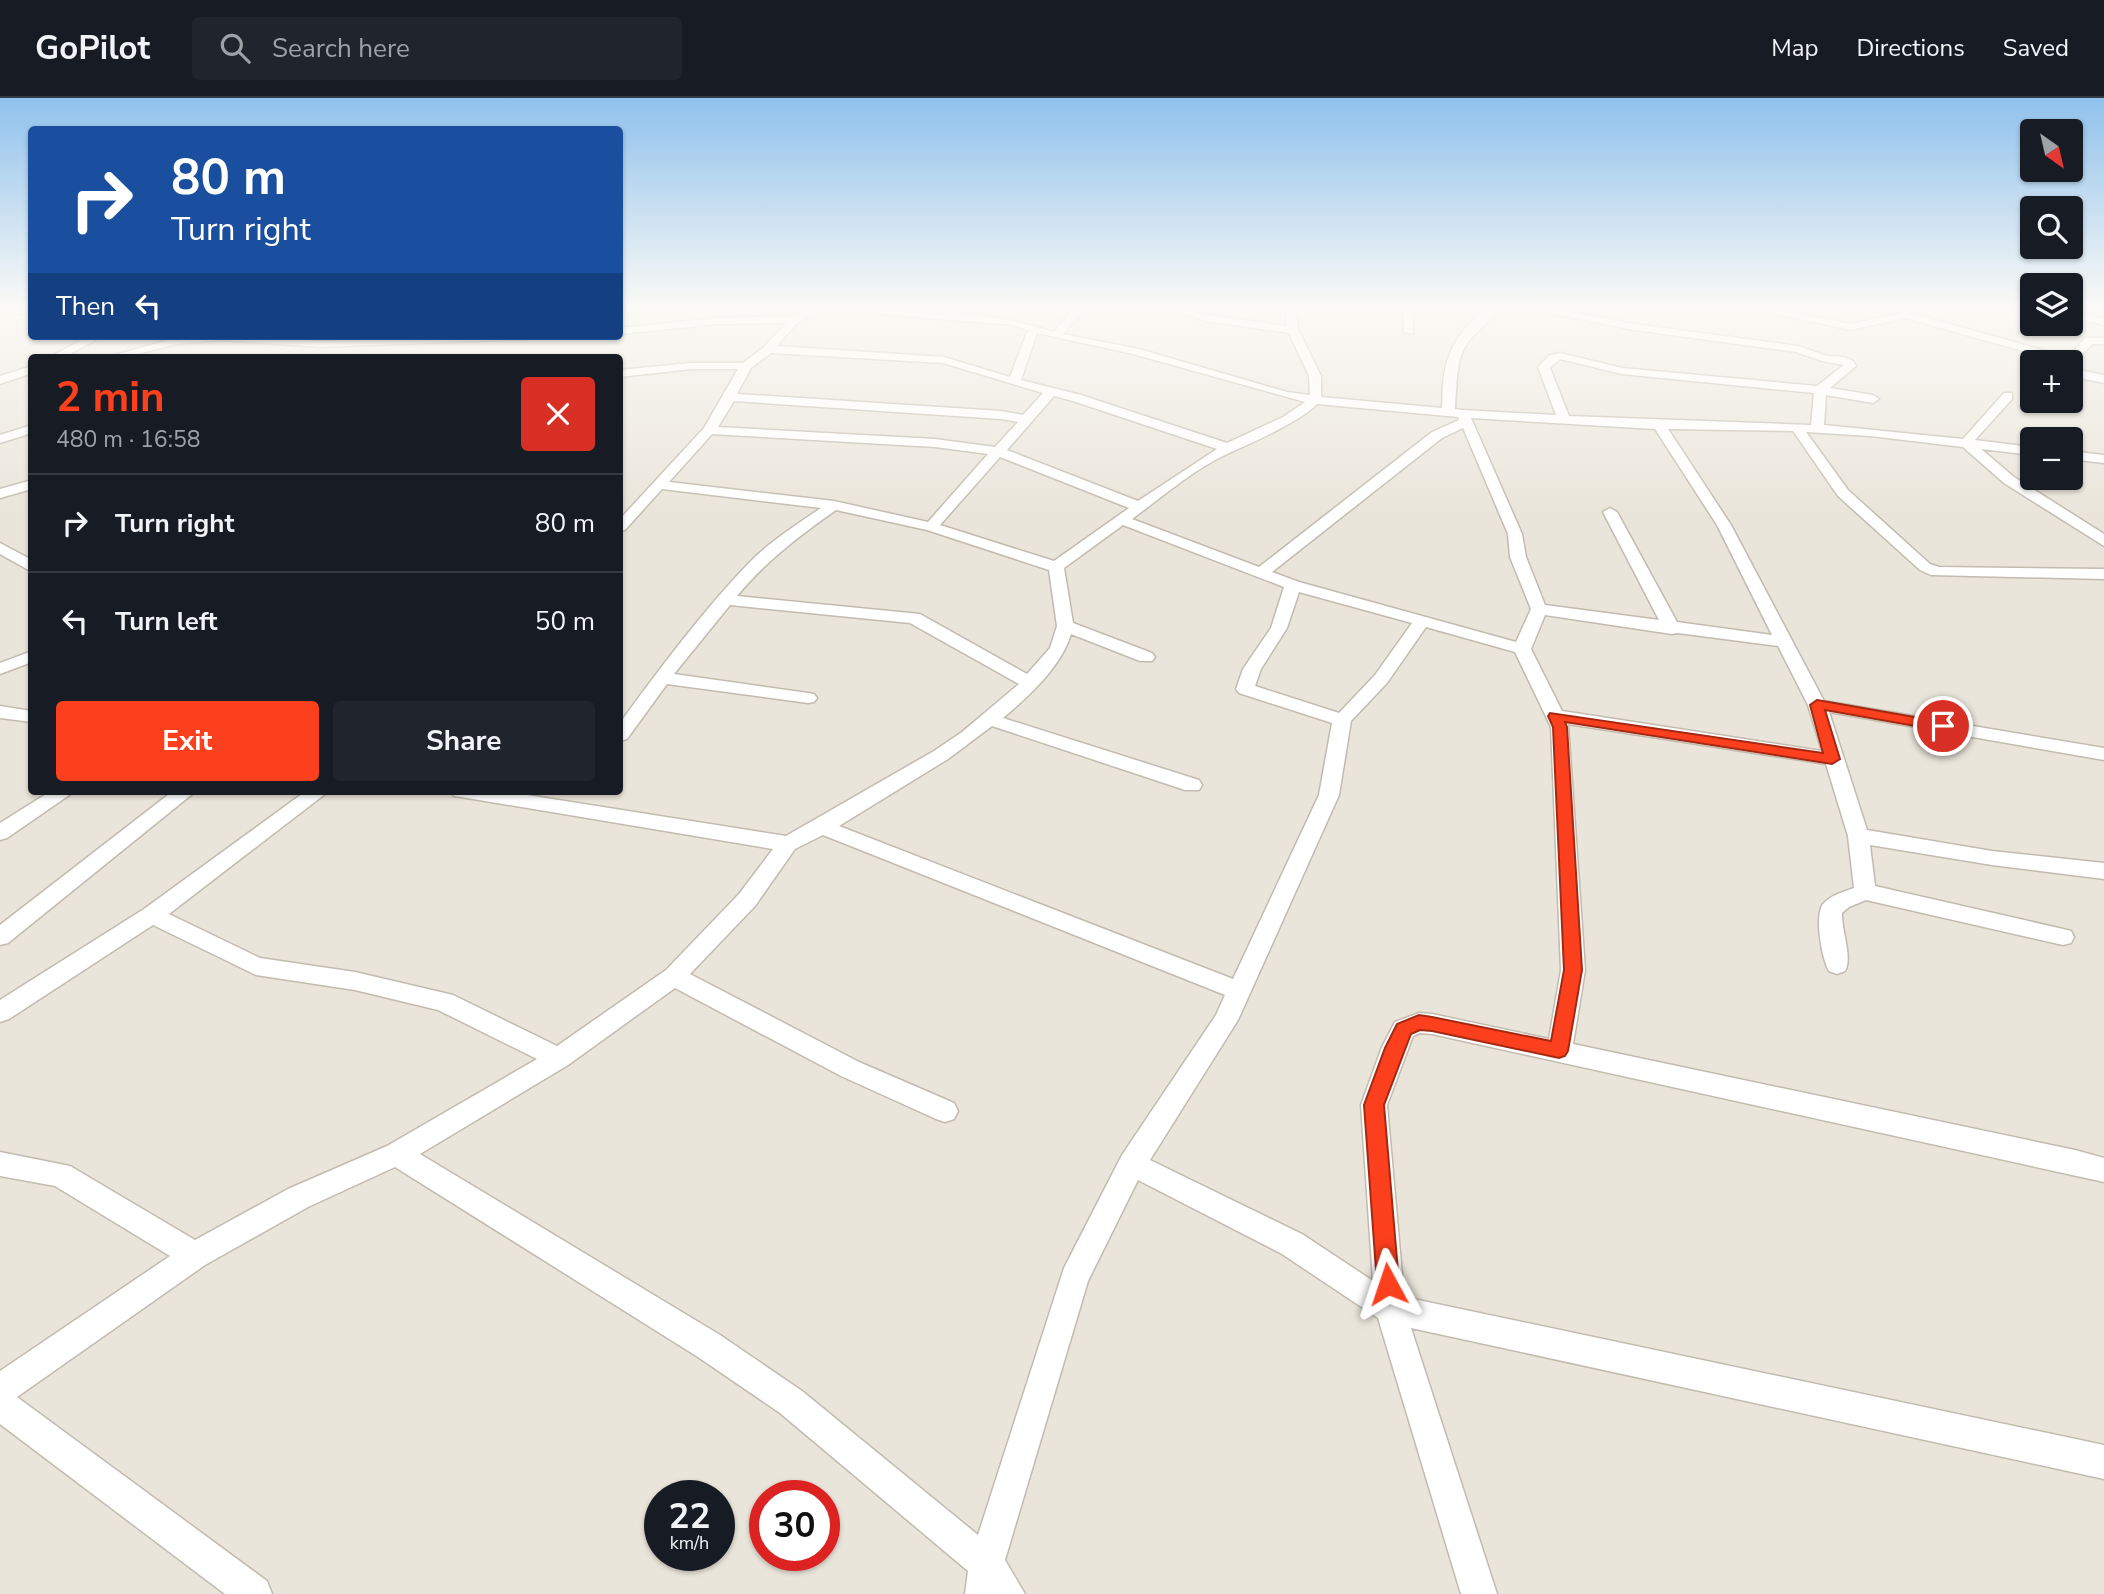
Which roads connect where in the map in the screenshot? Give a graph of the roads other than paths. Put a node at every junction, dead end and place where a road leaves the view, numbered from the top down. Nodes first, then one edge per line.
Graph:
1 (740, 377) edge
2 (997, 377) edge
3 (1016, 377) edge
4 (1224, 377) edge
5 (1314, 377) edge
6 (1452, 377) edge
7 (1548, 377) edge
8 (1680, 377) edge
9 (1836, 377) edge
10 (1014, 382) junction
11 (1820, 390) junction
12 (1050, 393) junction
13 (2008, 396) dead end
14 (730, 397) junction
15 (1873, 399) dead end
16 (1315, 400) junction
17 (1459, 416) junction
18 (1563, 418) junction
19 (1028, 421) junction
20 (1659, 425) junction
21 (1797, 428) junction
22 (1817, 429) junction
23 (28, 430) edge
24 (709, 430) junction
25 (0, 439) edge
26 (1966, 443) junction
27 (1231, 449) junction
28 (2020, 450) edge
29 (1000, 452) junction
30 (2083, 457) edge
31 (2104, 459) edge
32 (28, 485) edge
33 (660, 485) junction
34 (0, 494) edge
35 (834, 505) junction
36 (1140, 507) junction
37 (1610, 512) dead end
38 (1122, 520) junction
39 (623, 524) edge
40 (931, 527) junction
41 (2102, 538) edge
42 (2, 551) edge
43 (28, 565) edge
44 (1056, 566) junction
45 (1261, 573) junction
46 (2104, 574) edge
47 (1293, 585) junction
48 (724, 600) junction
49 (1539, 609) junction
50 (1421, 623) junction
51 (1065, 625) junction
52 (1672, 629) junction
53 (1786, 642) junction
54 (1522, 649) junction
55 (1146, 657) dead end
56 (28, 658) edge
57 (0, 669) edge
58 (662, 678) junction
59 (1028, 682) junction
60 (808, 698) dead end
61 (1817, 705) junction
62 (0, 712) edge
63 (28, 716) edge
64 (1555, 716) junction
65 (989, 719) junction
66 (1342, 720) junction
67 (623, 731) edge
68 (2104, 754) edge
69 (1832, 759) junction
70 (1192, 785) dead end
71 (59, 795) edge
72 (182, 795) edge
73 (314, 795) edge
74 (520, 795) edge
75 (578, 799) edge
76 (822, 827) junction
77 (0, 833) edge
78 (1858, 836) junction
79 (788, 844) junction
80 (2104, 871) edge
81 (1865, 892) junction
82 (152, 915) junction
83 (0, 937) edge
84 (2063, 937) dead end
85 (1837, 965) dead end
86 (674, 976) junction
87 (1239, 991) junction
88 (0, 1012) edge
89 (1559, 1051) junction
90 (559, 1058) junction
91 (945, 1111) dead end
92 (397, 1154) junction
93 (0, 1164) edge
94 (1132, 1164) junction
95 (2104, 1170) edge
96 (195, 1255) junction
97 (1390, 1309) junction
98 (0, 1390) edge
99 (0, 1404) edge
100 (2104, 1462) edge
101 (985, 1579) edge
102 (254, 1594) edge
103 (1007, 1594) edge
104 (1479, 1594) edge

1 - 14 street
2 - 10 street
3 - 10 street
4 - 16 street
5 - 16 street
6 - 17 street
7 - 18 street
8 - 11 street
9 - 11 street
10 - 12 street
11 - 15 street
11 - 22 street
12 - 19 street
12 - 27 street
13 - 26 street
14 - 19 street
14 - 24 street
16 - 17 street
16 - 27 street
17 - 18 street
17 - 45 street
17 - 49 street
18 - 20 street
19 - 29 street
20 - 21 street
20 - 53 street
21 - 22 street
21 - 46 street
22 - 26 street
23 - 25 street
24 - 29 street
24 - 33 street
26 - 28 street
26 - 41 street
27 - 36 street
29 - 36 street
29 - 40 street
30 - 31 street
32 - 34 street
33 - 35 street
33 - 39 street
35 - 40 street
35 - 48 street
36 - 38 street
37 - 52 street
38 - 44 street
38 - 45 street
40 - 44 street
42 - 43 street
44 - 51 street
45 - 47 street
47 - 50 street
47 - 66 street
48 - 58 street
48 - 59 street
49 - 52 street
49 - 54 street
50 - 54 street
50 - 66 street
51 - 55 street
51 - 59 street
52 - 53 street
53 - 61 street
54 - 64 street
56 - 57 street
58 - 60 street
58 - 67 street
59 - 65 street
61 - 68 street
61 - 69 street
62 - 63 street
64 - 69 street
64 - 89 street
65 - 70 street
65 - 76 street
66 - 87 street
69 - 78 street
71 - 77 street
72 - 83 street
73 - 82 street
74 - 75 street
75 - 79 street
76 - 79 street
76 - 87 street
78 - 80 street
78 - 81 street
79 - 86 street
81 - 84 street
81 - 85 street
82 - 88 street
82 - 90 street
86 - 90 street
86 - 91 street
87 - 94 street
89 - 95 street
89 - 97 street
90 - 92 street
92 - 96 street
92 - 101 street
93 - 96 street
94 - 97 street
94 - 101 street
96 - 98 street
97 - 100 street
97 - 104 street
99 - 102 street
101 - 103 street

